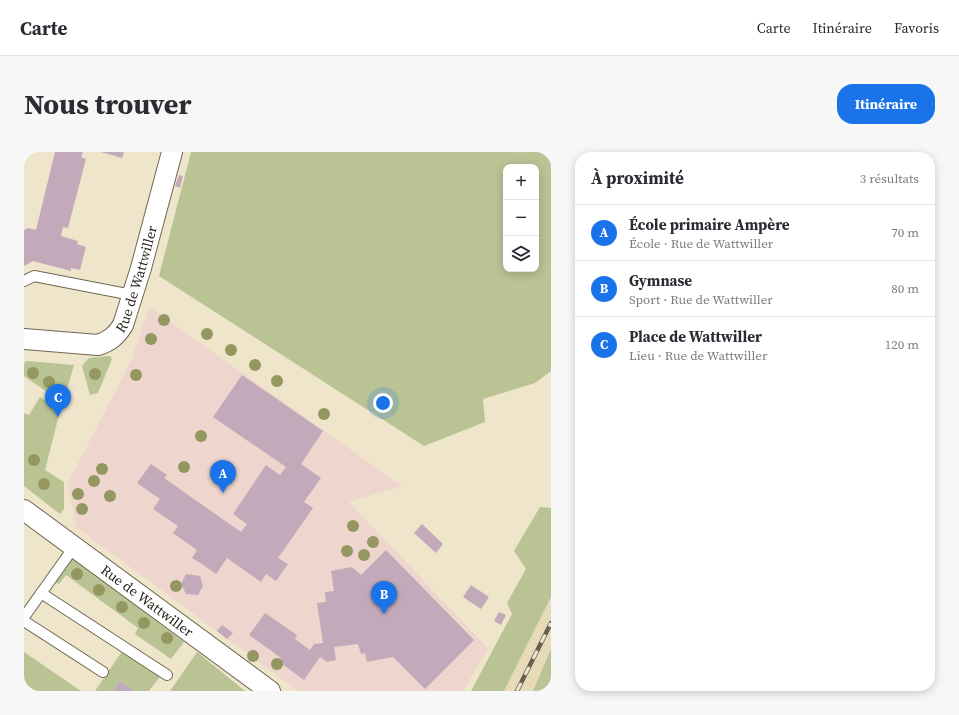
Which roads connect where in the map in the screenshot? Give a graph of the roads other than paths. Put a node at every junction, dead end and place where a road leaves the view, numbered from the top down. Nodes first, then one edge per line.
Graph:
1 (172, 152) edge
2 (24, 281) edge
3 (132, 295) junction
4 (24, 339) edge
5 (24, 510) edge
6 (74, 547) junction
7 (41, 593) junction
8 (24, 617) edge
9 (24, 621) edge
10 (103, 672) dead end
11 (167, 675) dead end
12 (270, 691) edge

1 - 3 street, Rue de Wattwiller
2 - 3 lane
3 - 4 street, Rue de Wattwiller
5 - 6 street, Rue de Wattwiller
6 - 7 lane
6 - 12 street, Rue de Wattwiller
7 - 8 lane
7 - 11 lane
9 - 10 lane

